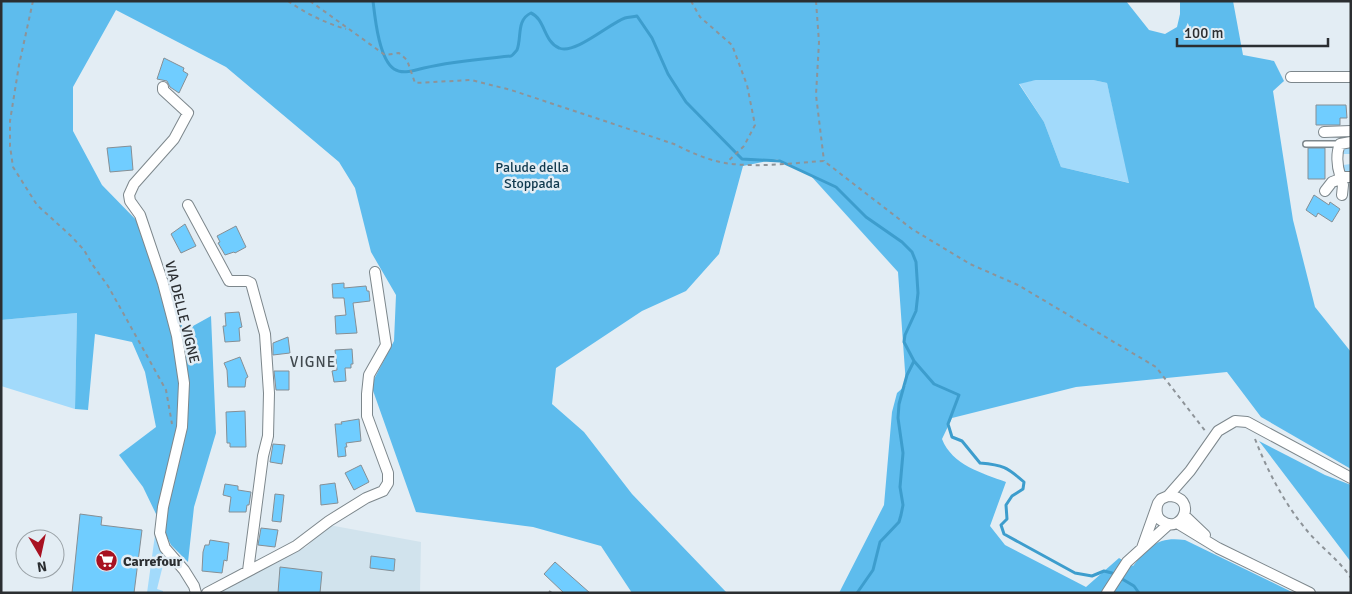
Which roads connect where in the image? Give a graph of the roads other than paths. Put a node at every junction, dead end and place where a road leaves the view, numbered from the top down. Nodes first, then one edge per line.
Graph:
1 (1291, 77) dead end
2 (1351, 77) edge
3 (164, 87) dead end
4 (1351, 131) edge
5 (1324, 132) dead end
6 (1351, 142) edge
7 (1306, 144) dead end
8 (1340, 144) junction
9 (1344, 177) edge
10 (1325, 191) dead end
11 (1342, 195) dead end
12 (188, 205) dead end
13 (375, 272) dead end
14 (1190, 471) junction
15 (1351, 478) edge
16 (1168, 496) junction
17 (1180, 499) junction
18 (1157, 505) junction
19 (1184, 515) junction
20 (1173, 524) junction
21 (1142, 548) junction
22 (1218, 548) junction
23 (248, 571) junction
24 (196, 593) edge
25 (207, 593) edge
26 (1106, 593) edge
27 (1310, 593) edge

1 - 2 street
3 - 24 street, VIA DELLE VIGNE
4 - 5 street
6 - 8 street
7 - 8 lane
8 - 9 street
9 - 10 street
9 - 11 street
12 - 23 street
13 - 23 street
14 - 15 street
14 - 16 street
14 - 17 street
16 - 17 street
16 - 18 street
17 - 19 street
18 - 20 street
18 - 21 street
19 - 20 street
19 - 22 street
20 - 21 street
20 - 22 street
21 - 26 street
22 - 27 street
23 - 25 street

